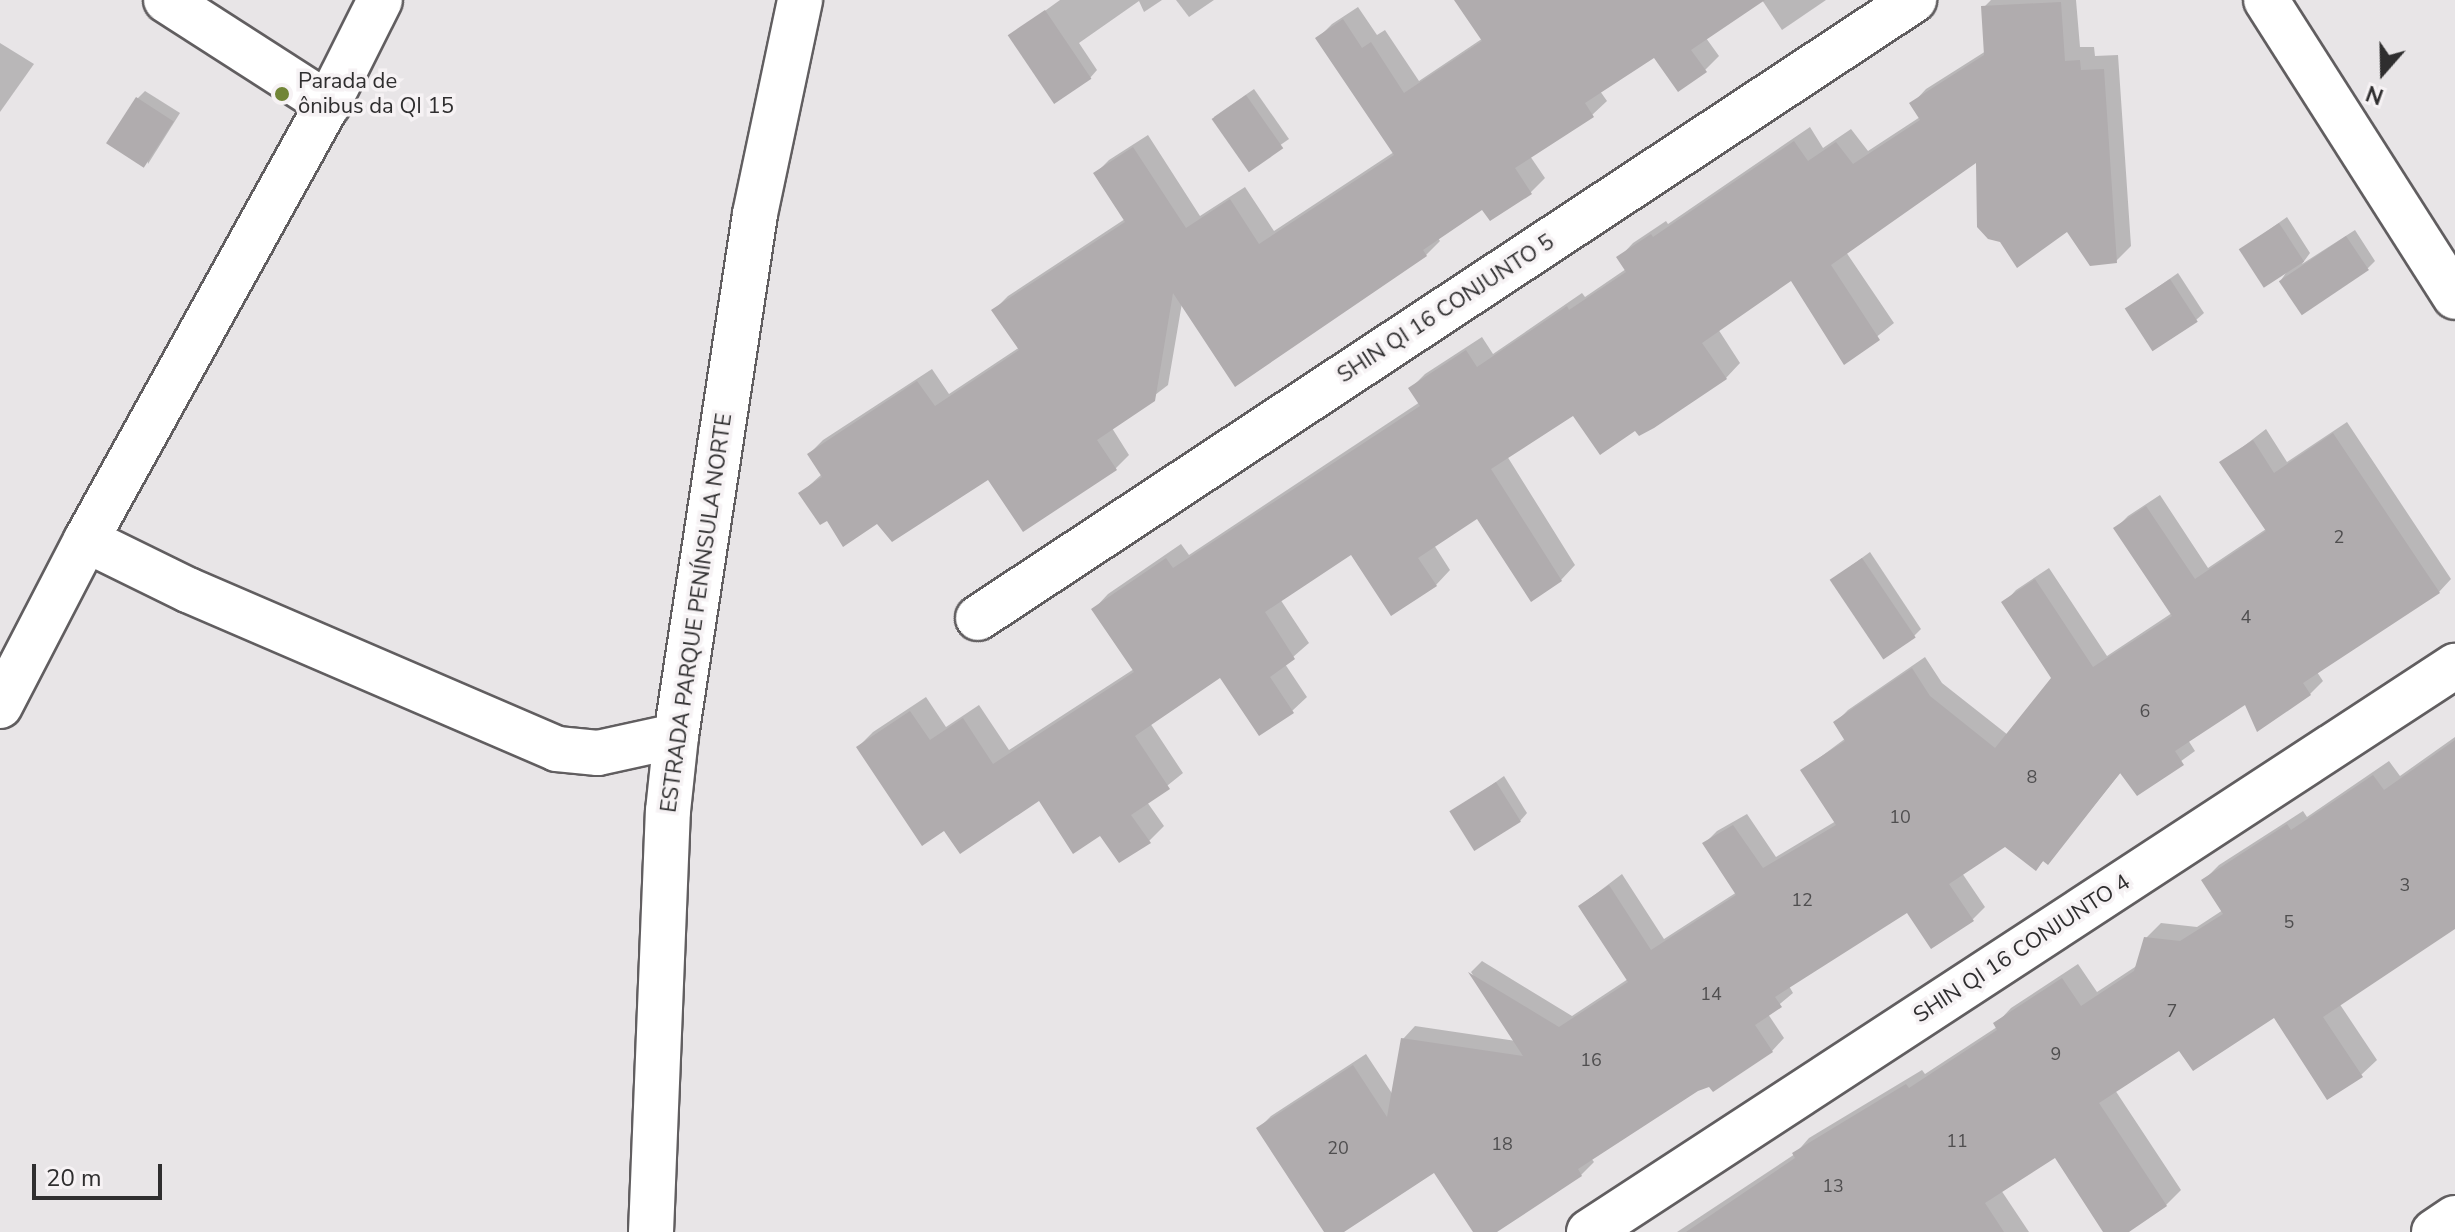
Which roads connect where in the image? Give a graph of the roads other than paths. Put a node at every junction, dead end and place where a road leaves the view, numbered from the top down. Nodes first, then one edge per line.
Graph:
1 (166, 0) edge
2 (380, 0) edge
3 (800, 0) edge
4 (1914, 0) edge
5 (2266, 0) edge
6 (328, 104) junction
7 (2455, 297) edge
8 (86, 540) junction
9 (978, 618) dead end
10 (2455, 666) edge
11 (0, 706) edge
12 (676, 736) junction
13 (2455, 1218) edge
14 (651, 1232) edge
15 (1589, 1232) edge
16 (2434, 1232) edge

1 - 6 street
2 - 6 street
3 - 12 street, ESTRADA PARQUE PENÍNSULA NORTE
4 - 9 street, SHIN QI 16 CONJUNTO 5
5 - 7 street
6 - 8 street
8 - 11 street
8 - 12 street
10 - 15 street, SHIN QI 16 CONJUNTO 4
12 - 14 street, ESTRADA PARQUE PENÍNSULA NORTE
13 - 16 street

